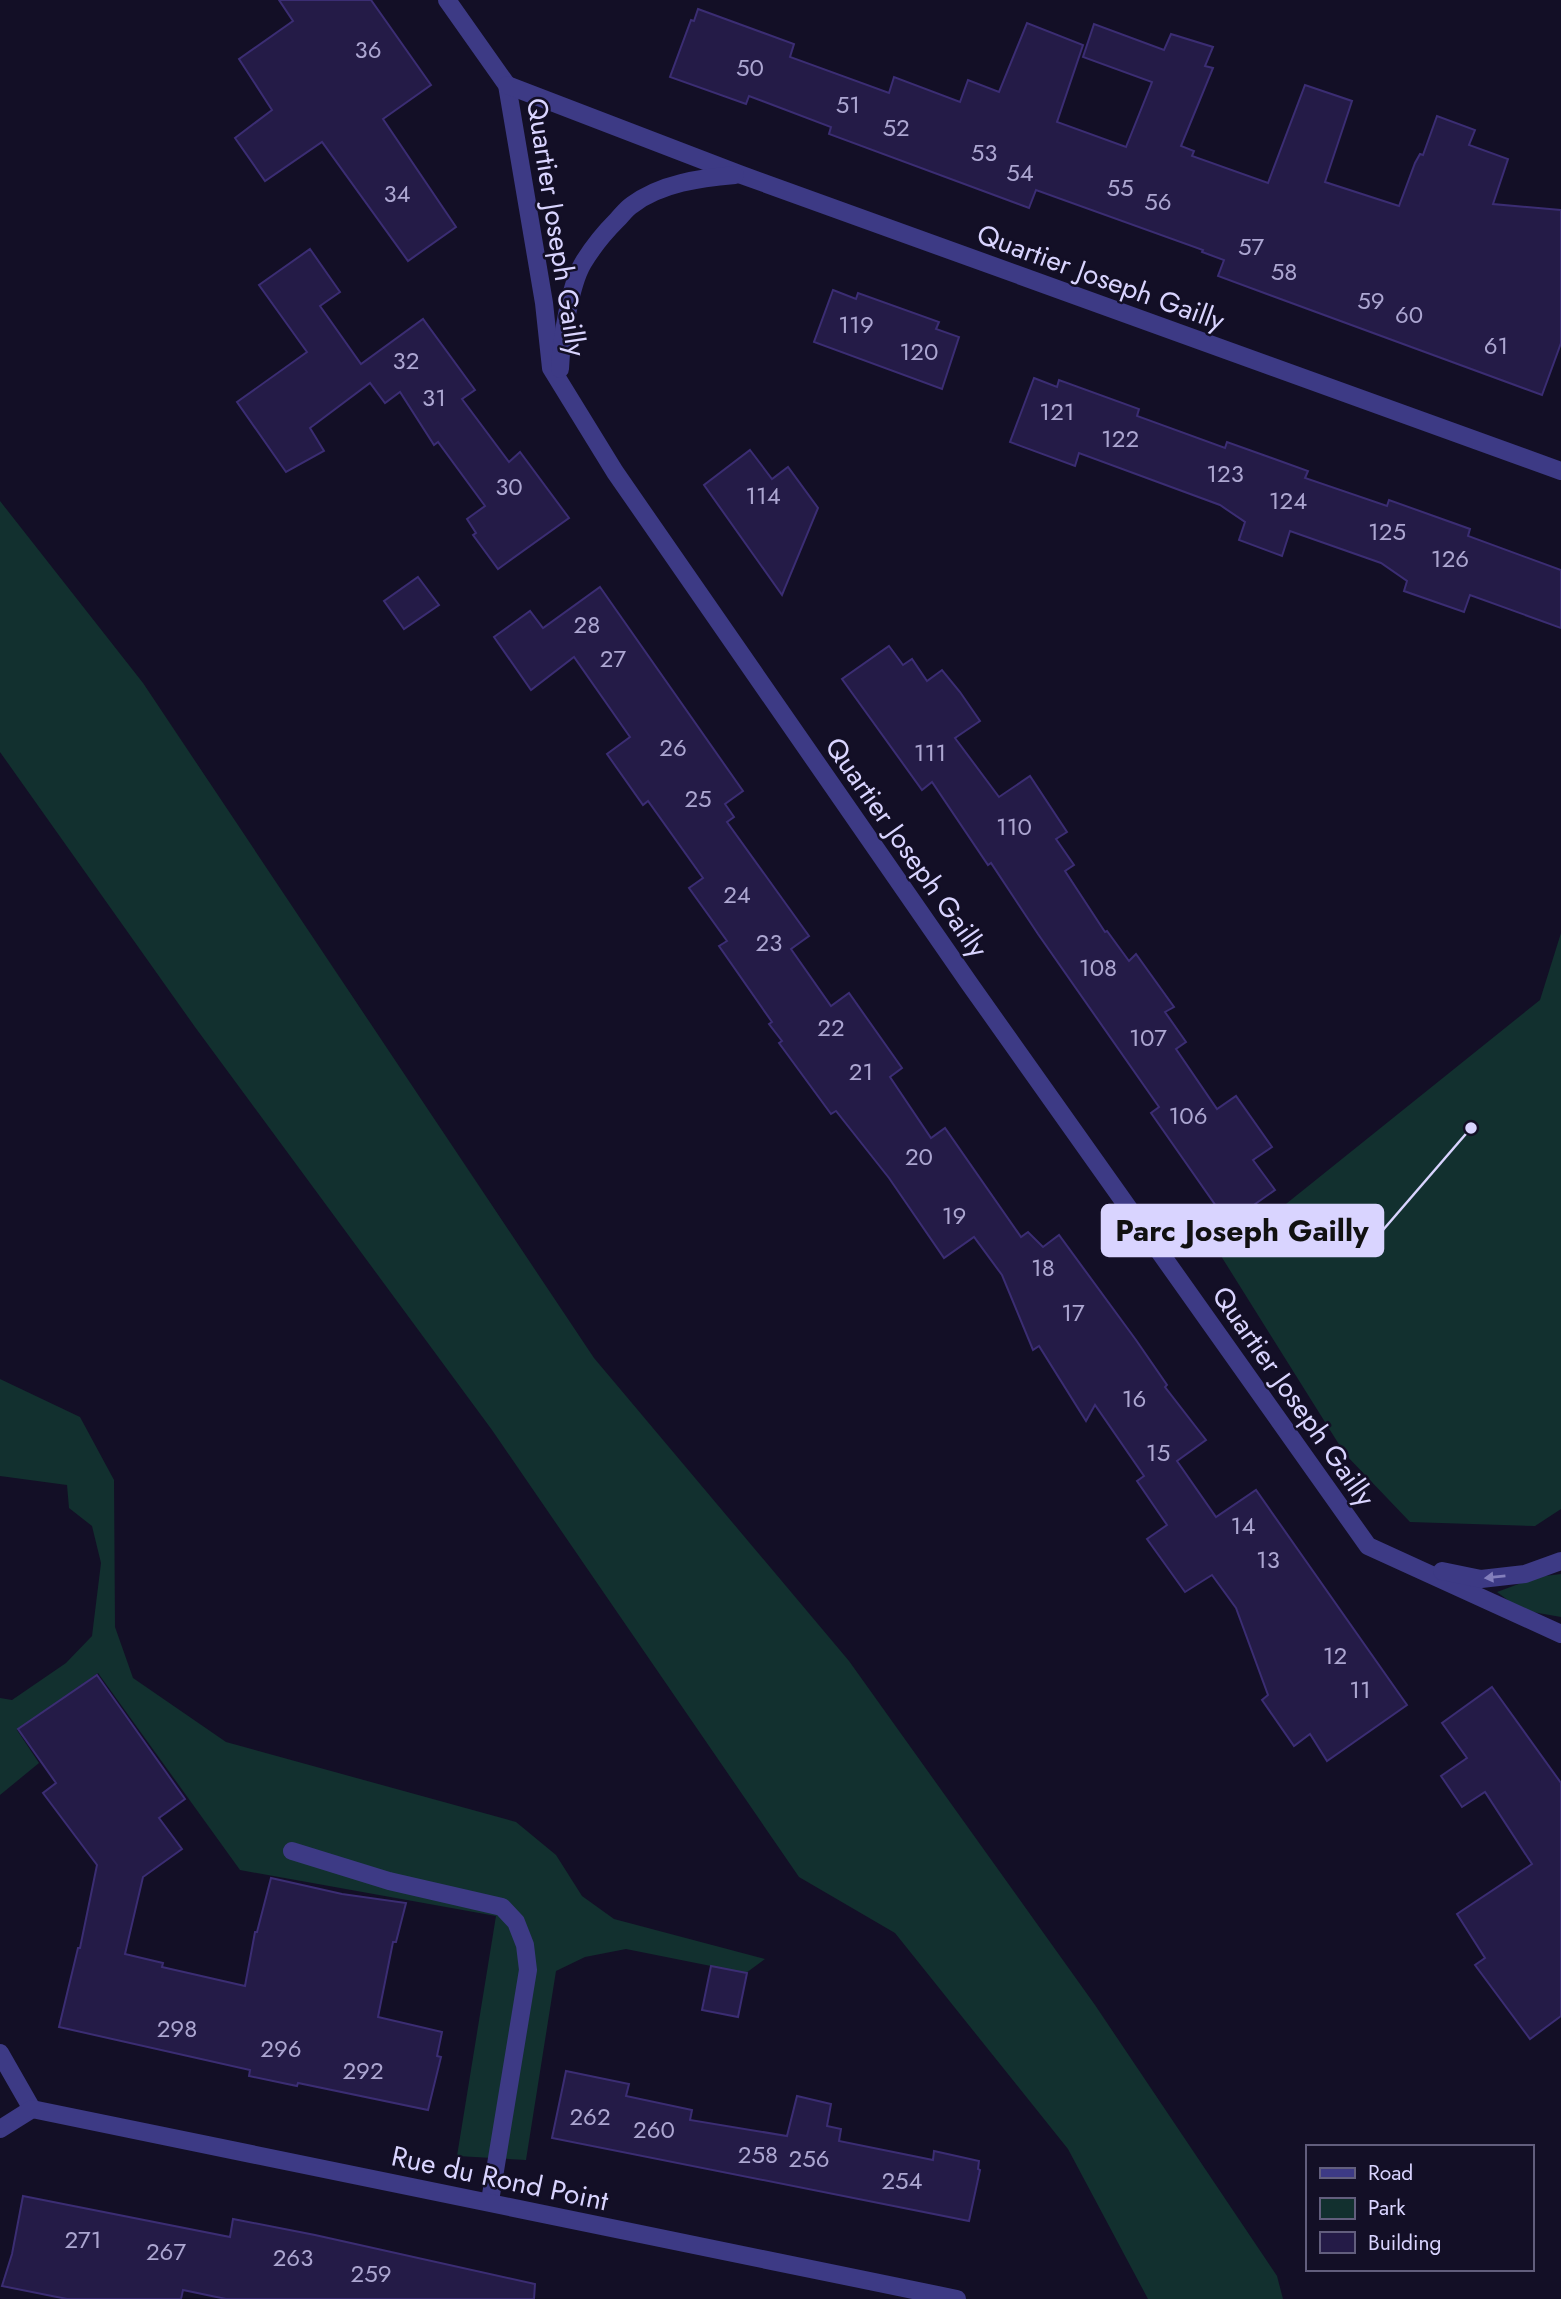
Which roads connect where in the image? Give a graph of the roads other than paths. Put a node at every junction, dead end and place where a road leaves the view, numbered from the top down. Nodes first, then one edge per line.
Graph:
1 (447, 0) edge
2 (507, 85) junction
3 (739, 174) junction
4 (559, 383) junction
5 (1561, 471) edge
6 (1561, 1562) edge
7 (1411, 1565) junction
8 (1561, 1634) edge
9 (292, 1852) dead end
10 (0, 2053) edge
11 (32, 2109) junction
12 (0, 2129) edge
13 (490, 2201) junction
14 (957, 2299) edge

1 - 2 street, Quartier Joseph Gailly
2 - 3 street, Quartier Joseph Gailly
2 - 4 street, Quartier Joseph Gailly
3 - 4 street
3 - 5 street, Quartier Joseph Gailly
4 - 7 street, Quartier Joseph Gailly
6 -> 7 street, Quartier Joseph Gailly
7 - 8 street, Quartier Joseph Gailly
9 - 13 street
10 - 11 street
11 - 12 street
11 - 13 street, Rue du Rond Point
13 - 14 street, Rue du Rond Point

